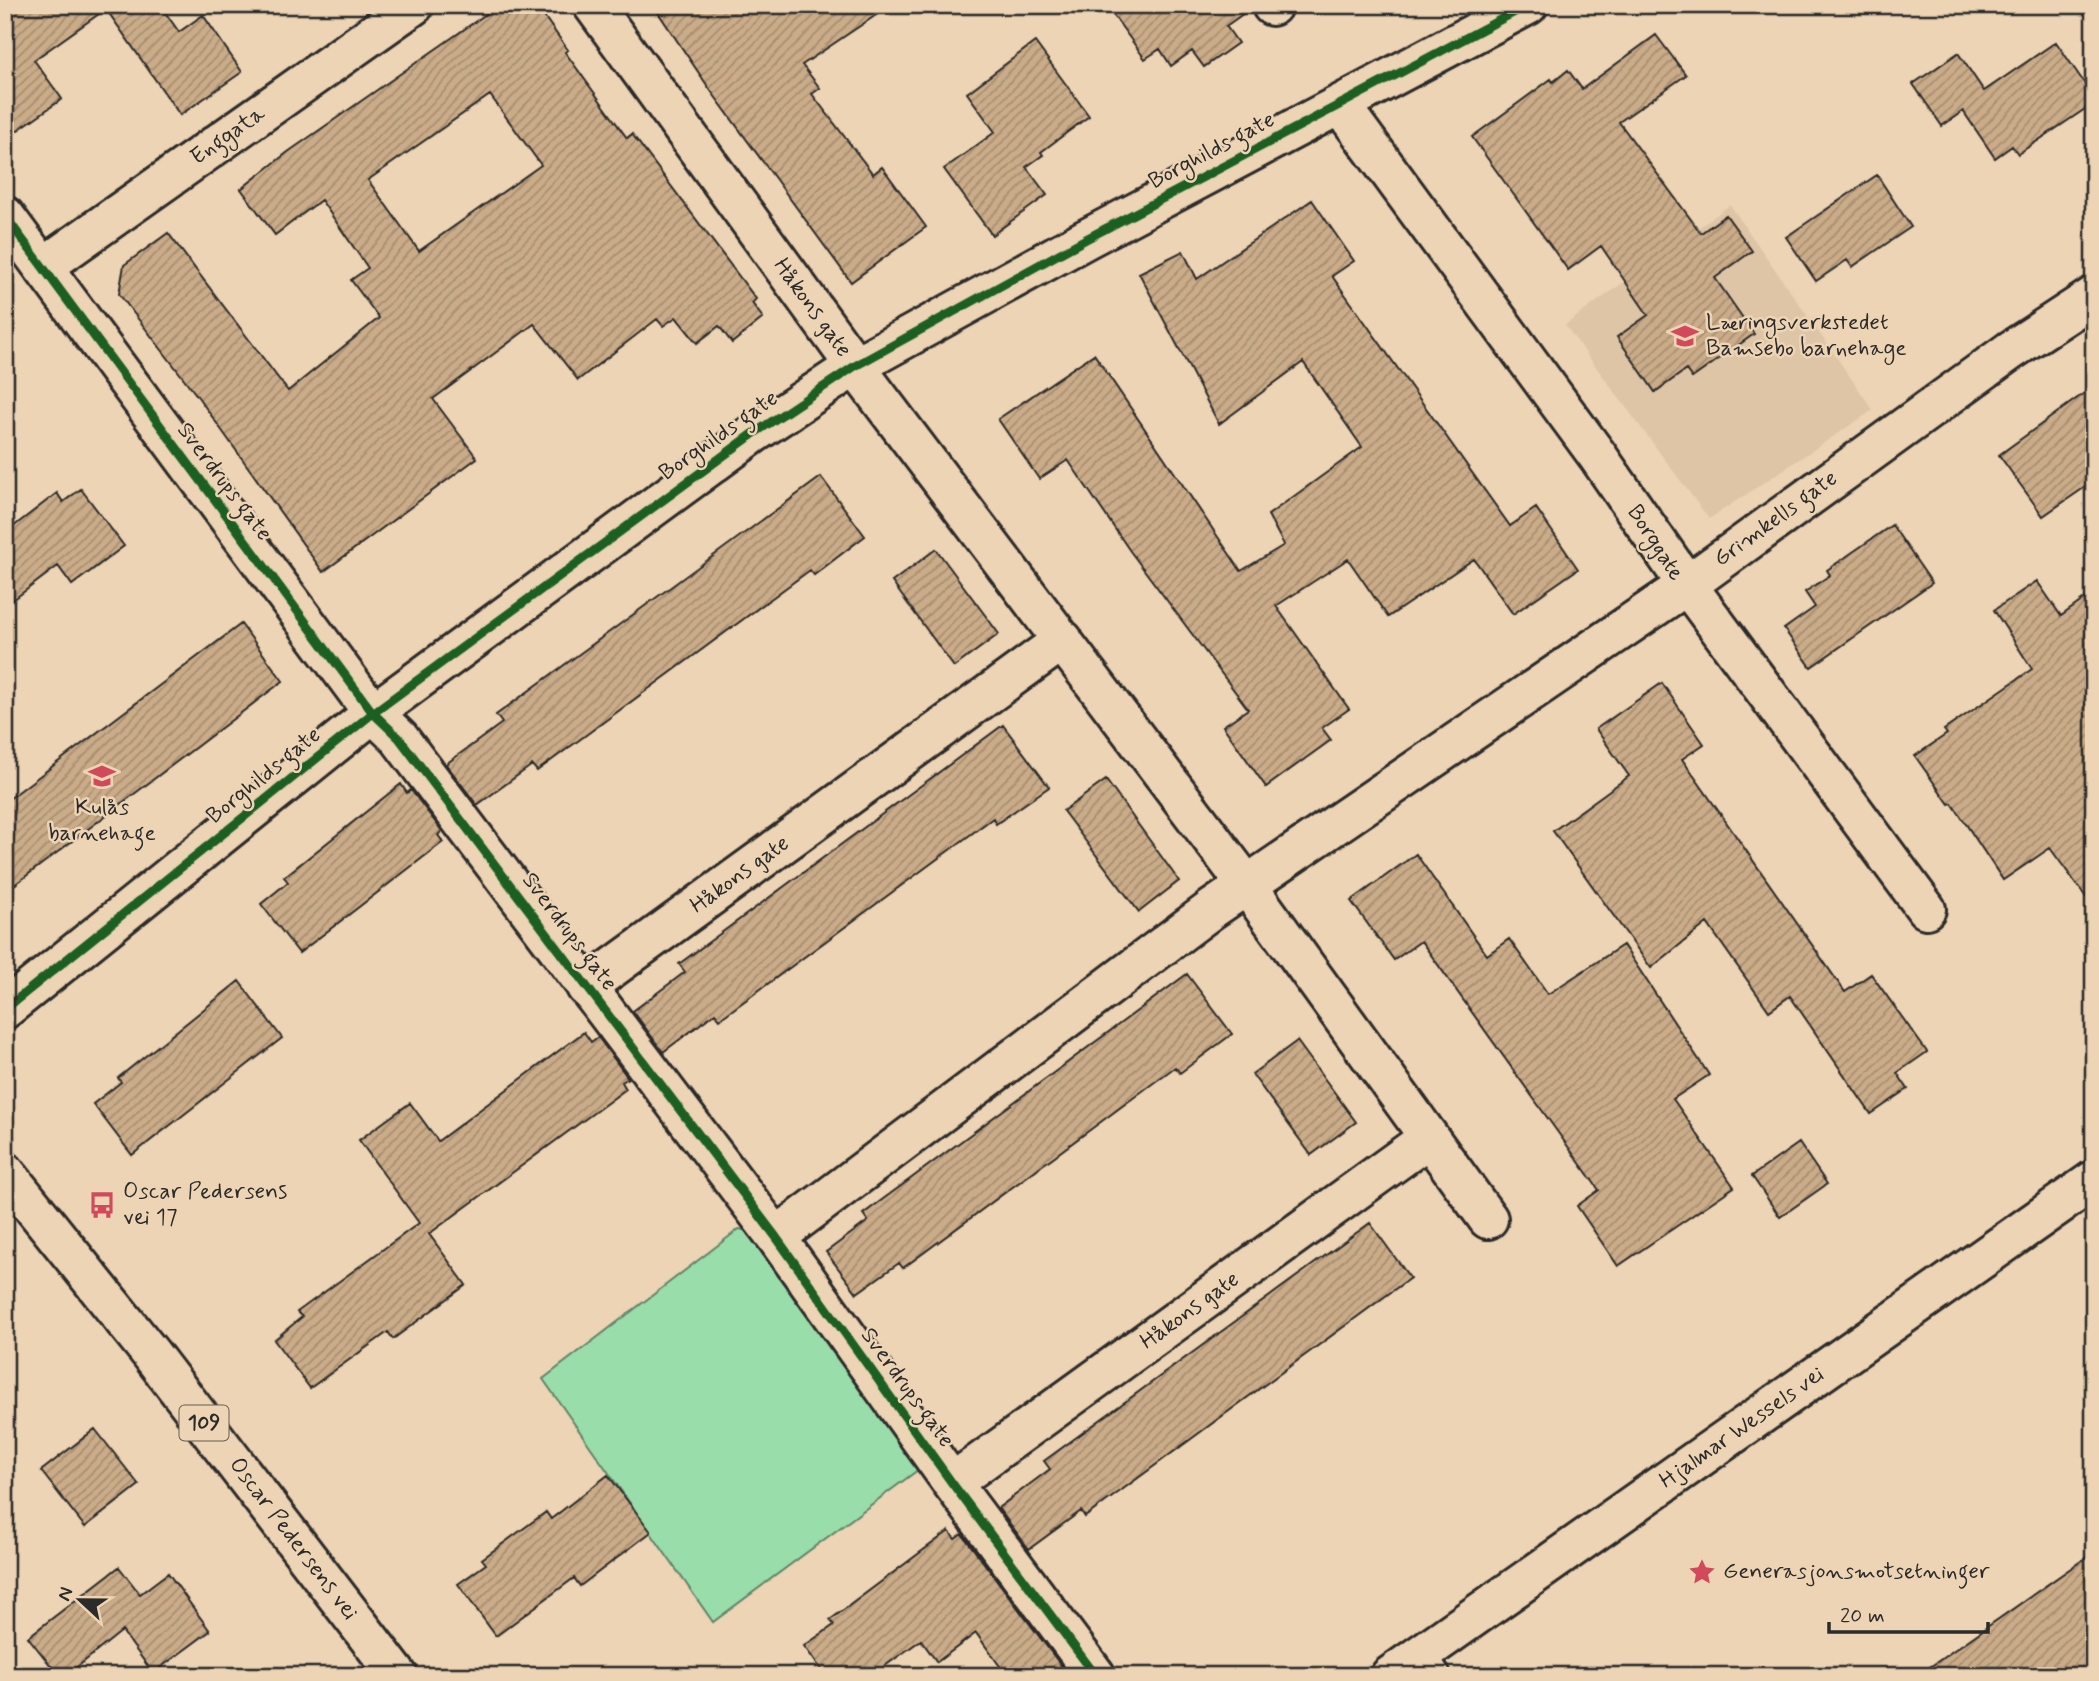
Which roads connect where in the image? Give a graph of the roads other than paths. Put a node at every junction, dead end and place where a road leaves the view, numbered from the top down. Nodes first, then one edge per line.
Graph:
1 (414, 5) edge
2 (593, 5) edge
3 (1528, 5) edge
4 (1342, 106) junction
5 (5, 216) edge
6 (43, 267) junction
7 (2094, 296) edge
8 (855, 366) junction
9 (1686, 585) junction
10 (1063, 640) junction
11 (373, 713) junction
12 (1246, 884) junction
13 (1926, 909) dead end
14 (586, 987) junction
15 (5, 1009) edge
16 (1427, 1139) junction
17 (5, 1172) edge
18 (2094, 1180) edge
19 (1488, 1219) dead end
20 (776, 1237) junction
21 (952, 1483) junction
22 (1432, 1664) edge
23 (398, 1676) edge
24 (1096, 1676) edge
25 (1390, 1676) edge

1 - 6 street, Enggata
2 - 8 street, Håkons gate
3 - 4 street, Borghilds gate
4 - 8 street, Borghilds gate
4 - 9 street, Borggate
5 - 6 street, Sverdrups gate
6 - 11 street, Sverdrups gate
7 - 9 street, Grimkells gate
8 - 10 street, Håkons gate
8 - 11 street, Borghilds gate
9 - 12 street, Borggate
9 - 13 street
10 - 12 street, Håkons gate
10 - 14 street, Håkons gate
11 - 14 street, Sverdrups gate
11 - 15 street, Borghilds gate
12 - 16 street, Håkons gate
12 - 20 street
14 - 20 street, Sverdrups gate
16 - 19 street, Håkons gate
16 - 21 street, Håkons gate
17 - 23 street, Oscar Pedersens vei / 109
18 - 22 street, Hjalmar Wessels vei
20 - 21 street, Sverdrups gate
21 - 24 street, Sverdrups gate
22 - 25 street, Hjalmar Wessels vei

